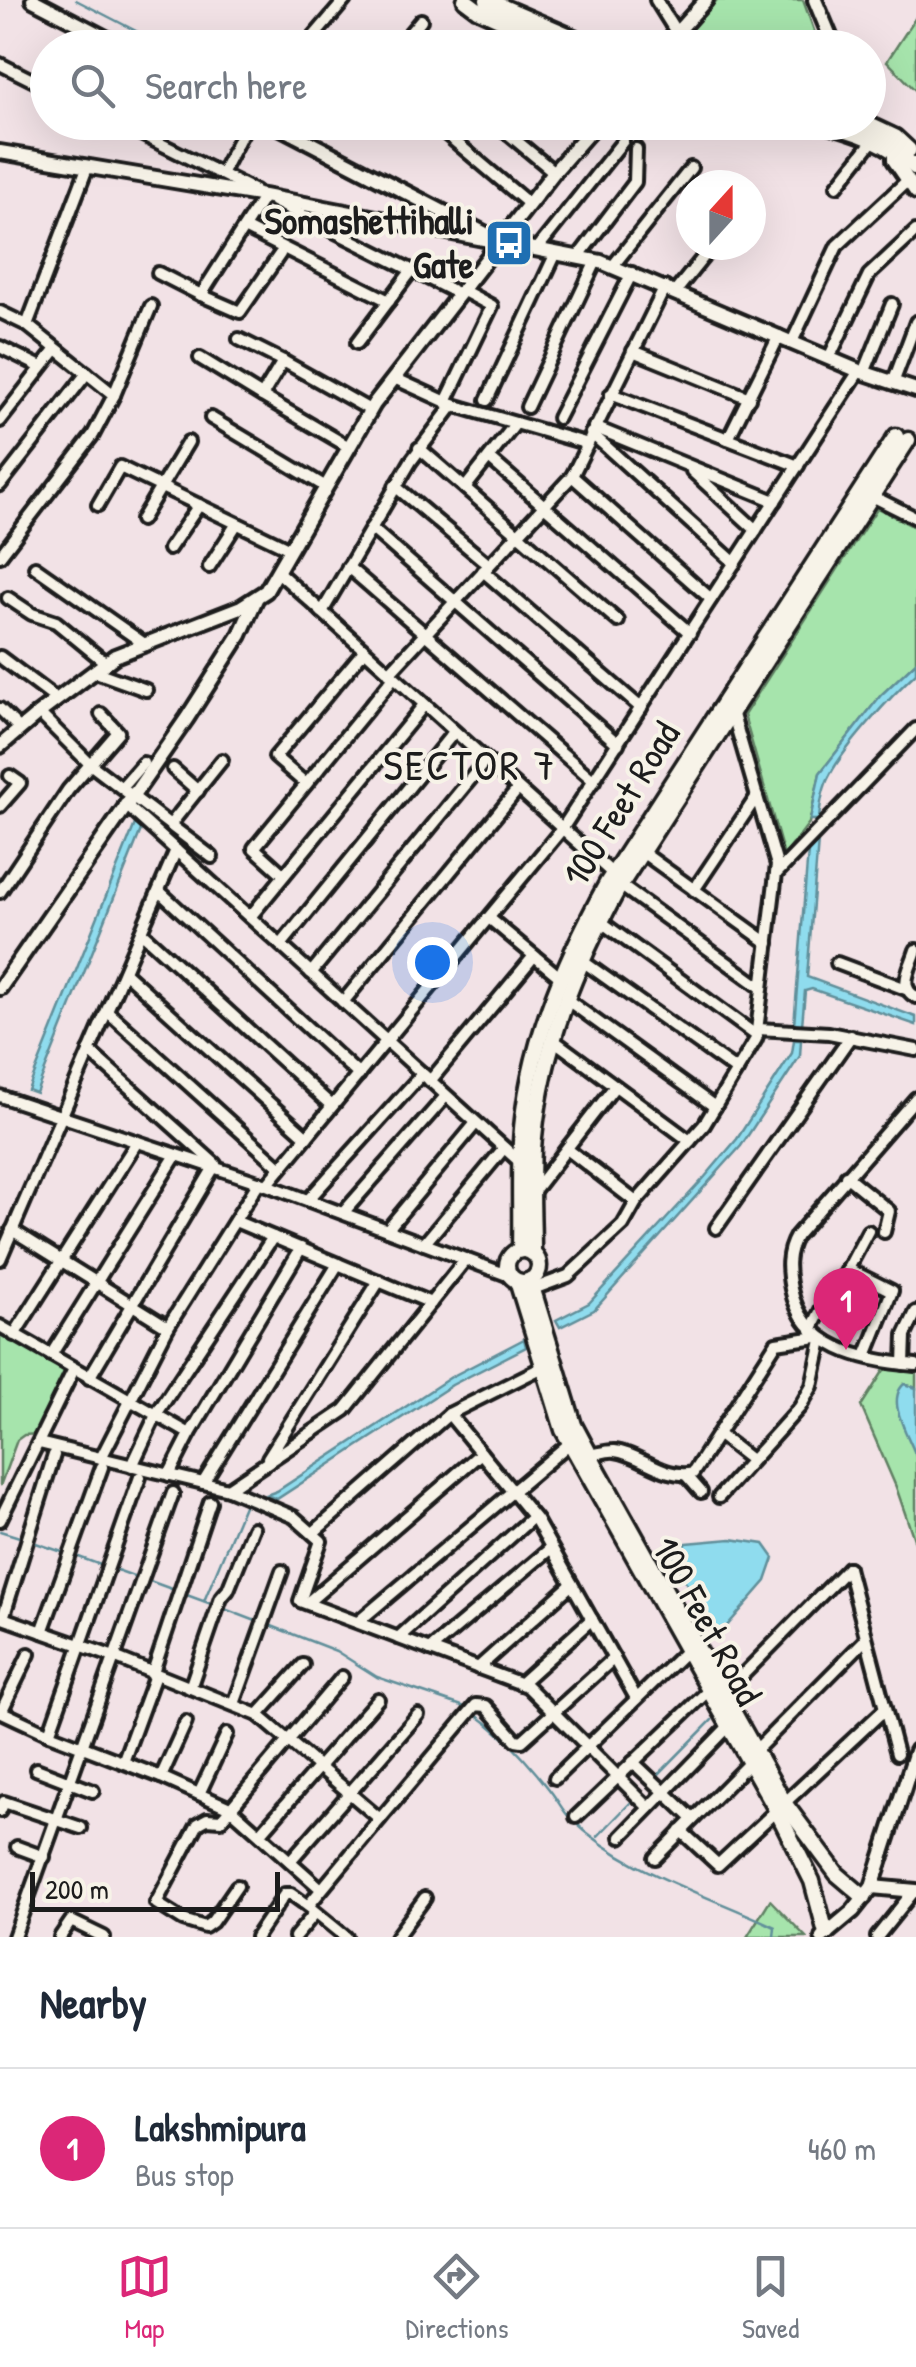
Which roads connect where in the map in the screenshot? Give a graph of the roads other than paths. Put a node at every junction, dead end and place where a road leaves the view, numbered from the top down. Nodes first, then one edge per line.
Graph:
1 (33, 0) edge
2 (345, 0) edge
3 (465, 0) edge
4 (487, 0) edge
5 (656, 0) edge
6 (706, 0) edge
7 (814, 0) edge
8 (421, 20) dead end
9 (90, 30) edge
10 (319, 30) edge
11 (413, 30) edge
12 (524, 30) edge
13 (554, 30) edge
14 (675, 30) edge
15 (678, 30) edge
16 (826, 30) edge
17 (0, 64) edge
18 (30, 79) edge
19 (886, 137) edge
20 (153, 140) edge
21 (239, 140) edge
22 (305, 140) edge
23 (453, 140) edge
24 (516, 140) edge
25 (582, 140) edge
26 (862, 140) edge
27 (624, 141) dead end
28 (894, 143) junction
29 (636, 149) dead end
30 (0, 152) edge
31 (916, 156) edge
32 (87, 168) junction
33 (691, 168) dead end
34 (554, 172) junction
35 (221, 174) junction
36 (913, 180) edge
37 (837, 186) dead end
38 (264, 196) junction
39 (529, 204) junction
40 (244, 228) junction
41 (916, 231) edge
42 (500, 241) junction
43 (538, 249) junction
44 (556, 253) junction
45 (280, 254) dead end
46 (578, 257) junction
47 (698, 260) edge
48 (596, 261) junction
49 (612, 266) junction
50 (412, 270) junction
51 (158, 273) dead end
52 (632, 273) junction
53 (671, 289) junction
54 (460, 292) junction
55 (202, 295) junction
56 (389, 301) junction
57 (892, 304) dead end
58 (151, 306) dead end
59 (0, 312) edge
60 (916, 322) edge
61 (26, 325) junction
62 (239, 339) dead end
63 (786, 339) junction
64 (358, 343) dead end
65 (0, 347) edge
66 (56, 348) junction
67 (633, 351) junction
68 (200, 358) dead end
69 (829, 358) junction
70 (283, 361) junction
71 (42, 368) junction
72 (861, 372) junction
73 (86, 373) junction
74 (394, 378) junction
75 (893, 383) junction
76 (916, 390) edge
77 (0, 394) edge
78 (611, 394) junction
79 (114, 395) junction
80 (262, 396) junction
81 (749, 398) junction
82 (487, 400) dead end
83 (15, 401) junction
84 (450, 403) junction
85 (528, 407) dead end
86 (370, 410) junction
87 (210, 418) dead end
88 (558, 418) dead end
89 (0, 420) edge
90 (516, 423) junction
91 (590, 435) junction
92 (902, 438) dead end
93 (728, 440) junction
94 (188, 442) dead end
95 (349, 447) junction
96 (420, 448) junction
97 (489, 458) junction
98 (684, 464) junction
99 (798, 466) junction
100 (572, 476) junction
101 (0, 485) edge
102 (162, 486) junction
103 (395, 486) junction
104 (326, 487) junction
105 (465, 488) junction
106 (866, 493) junction
107 (775, 500) junction
108 (98, 504) dead end
109 (199, 505) junction
110 (544, 506) junction
111 (916, 518) edge
112 (141, 520) dead end
113 (236, 525) junction
114 (371, 528) junction
115 (756, 530) junction
116 (518, 534) junction
117 (169, 549) dead end
118 (290, 549) junction
119 (0, 556) edge
120 (735, 563) junction
121 (35, 567) dead end
122 (209, 567) dead end
123 (348, 568) junction
124 (486, 568) junction
125 (278, 572) junction
126 (256, 597) junction
127 (8, 598) dead end
128 (712, 599) junction
129 (455, 602) junction
130 (322, 612) junction
131 (618, 620) dead end
132 (690, 632) junction
133 (424, 634) junction
134 (146, 645) junction
135 (364, 651) junction
136 (0, 657) edge
137 (101, 668) junction
138 (391, 675) junction
139 (146, 690) dead end
140 (728, 697) junction
141 (56, 700) junction
142 (424, 705) junction
143 (0, 708) edge
144 (641, 708) junction
145 (38, 712) junction
146 (732, 713) junction
147 (101, 714) dead end
148 (20, 729) junction
149 (916, 729) edge
150 (454, 732) junction
151 (618, 744) junction
152 (0, 746) edge
153 (222, 760) dead end
154 (486, 760) junction
155 (143, 763) dead end
156 (90, 764) junction
157 (174, 769) dead end
158 (10, 776) dead end
159 (594, 782) junction
160 (306, 784) junction
161 (518, 789) junction
162 (198, 790) junction
163 (126, 796) junction
164 (757, 796) junction
165 (0, 806) edge
166 (170, 825) junction
167 (562, 830) junction
168 (176, 850) junction
169 (642, 852) junction
170 (212, 856) dead end
171 (776, 874) junction
172 (284, 875) junction
173 (617, 879) junction
174 (694, 890) junction
175 (159, 891) junction
176 (0, 892) edge
177 (250, 917) junction
178 (489, 918) junction
179 (600, 921) junction
180 (141, 932) junction
181 (768, 943) junction
182 (281, 946) junction
183 (916, 950) edge
184 (534, 956) junction
185 (581, 960) junction
186 (838, 963) dead end
187 (124, 972) junction
188 (311, 973) junction
189 (560, 978) junction
190 (0, 988) edge
191 (762, 988) junction
192 (906, 989) junction
193 (916, 998) edge
194 (566, 999) junction
195 (342, 1002) junction
196 (107, 1011) junction
197 (757, 1032) junction
198 (851, 1036) junction
199 (552, 1039) junction
200 (386, 1042) junction
201 (916, 1050) edge
202 (89, 1051) junction
203 (737, 1071) junction
204 (358, 1075) junction
205 (426, 1078) junction
206 (615, 1086) junction
207 (0, 1096) edge
208 (446, 1096) junction
209 (916, 1098) edge
210 (332, 1106) junction
211 (715, 1107) junction
212 (61, 1116) junction
213 (476, 1123) junction
214 (307, 1137) junction
215 (137, 1142) junction
216 (690, 1142) junction
217 (504, 1148) junction
218 (567, 1149) junction
219 (176, 1154) junction
220 (521, 1164) junction
221 (217, 1168) junction
222 (281, 1168) junction
223 (846, 1176) junction
224 (263, 1184) junction
225 (533, 1192) junction
226 (308, 1200) junction
227 (636, 1202) junction
228 (342, 1213) junction
229 (235, 1221) junction
230 (716, 1228) dead end
231 (12, 1230) junction
232 (387, 1230) junction
233 (868, 1231) dead end
234 (884, 1232) dead end
235 (273, 1237) junction
236 (424, 1244) junction
237 (301, 1248) junction
238 (527, 1252) junction
239 (0, 1259) edge
240 (466, 1260) junction
241 (61, 1261) junction
242 (338, 1264) junction
243 (848, 1269) junction
244 (379, 1281) junction
245 (96, 1282) junction
246 (522, 1282) junction
247 (431, 1303) junction
248 (132, 1305) junction
249 (916, 1312) edge
250 (0, 1326) edge
251 (168, 1327) junction
252 (14, 1334) junction
253 (817, 1336) junction
254 (51, 1356) junction
255 (866, 1356) junction
256 (549, 1365) junction
257 (910, 1365) edge
258 (74, 1369) junction
259 (90, 1378) junction
260 (130, 1399) junction
261 (158, 1414) junction
262 (449, 1414) junction
263 (190, 1434) junction
264 (719, 1435) junction
265 (570, 1443) junction
266 (39, 1444) junction
267 (480, 1453) junction
268 (590, 1455) junction
269 (54, 1456) dead end
270 (751, 1460) junction
271 (266, 1462) junction
272 (101, 1463) junction
273 (132, 1466) junction
274 (169, 1475) junction
275 (140, 1476) dead end
276 (688, 1476) junction
277 (203, 1483) junction
278 (228, 1489) junction
279 (512, 1490) junction
280 (701, 1492) dead end
281 (174, 1493) dead end
282 (719, 1497) dead end
283 (210, 1502) dead end
284 (533, 1516) junction
285 (0, 1520) edge
286 (253, 1528) dead end
287 (312, 1534) junction
288 (552, 1548) junction
289 (282, 1571) dead end
290 (572, 1584) junction
291 (307, 1603) junction
292 (1, 1618) edge
293 (592, 1619) junction
294 (358, 1622) junction
295 (42, 1632) junction
296 (398, 1638) junction
297 (866, 1639) junction
298 (80, 1645) junction
299 (430, 1650) junction
300 (687, 1650) junction
301 (29, 1654) dead end
302 (114, 1657) junction
303 (614, 1658) junction
304 (303, 1665) dead end
305 (478, 1668) junction
306 (154, 1675) junction
307 (342, 1677) dead end
308 (520, 1684) junction
309 (190, 1688) junction
310 (717, 1692) junction
311 (636, 1698) junction
312 (378, 1699) dead end
313 (234, 1704) junction
314 (885, 1709) junction
315 (0, 1712) edge
316 (554, 1713) junction
317 (258, 1715) junction
318 (418, 1715) dead end
319 (186, 1722) dead end
320 (729, 1726) junction
321 (49, 1734) junction
322 (227, 1734) dead end
323 (288, 1742) junction
324 (585, 1746) junction
325 (84, 1747) junction
326 (916, 1752) edge
327 (896, 1754) dead end
328 (753, 1756) junction
329 (123, 1762) junction
330 (633, 1762) junction
331 (319, 1768) junction
332 (36, 1769) dead end
333 (161, 1777) junction
334 (555, 1778) dead end
335 (618, 1778) junction
336 (71, 1783) junction
337 (93, 1791) dead end
338 (664, 1792) junction
339 (199, 1794) junction
340 (348, 1794) junction
341 (230, 1808) junction
342 (649, 1808) junction
343 (781, 1808) junction
344 (0, 1810) edge
345 (576, 1816) dead end
346 (58, 1818) junction
347 (380, 1819) junction
348 (693, 1820) junction
349 (82, 1828) dead end
350 (682, 1831) junction
351 (260, 1834) junction
352 (621, 1837) dead end
353 (17, 1847) dead end
354 (44, 1857) junction
355 (655, 1858) dead end
356 (290, 1861) junction
357 (237, 1886) dead end
358 (320, 1888) junction
359 (915, 1891) edge
360 (868, 1892) junction
361 (425, 1898) dead end
362 (311, 1909) junction
363 (824, 1935) edge
364 (14, 1937) edge
365 (60, 1937) edge
366 (104, 1937) edge
367 (256, 1937) edge
368 (295, 1937) edge
369 (346, 1937) edge
370 (396, 1937) edge
371 (878, 1937) edge

1 - 9 street
2 - 10 street
3 - 12 main road
4 - 13 main road
5 - 14 street
6 - 15 street
7 - 16 street
8 - 11 street
17 - 18 street
19 - 28 main road
20 - 35 street
21 - 35 street
22 - 42 street
23 - 39 street
24 - 34 street
25 - 34 street
26 - 37 street
27 - 43 street
28 - 31 main road
28 - 36 main road
29 - 46 street
30 - 32 street
32 - 38 street
32 - 61 street
33 - 49 street
34 - 39 street
35 - 38 street
36 - 63 street
38 - 40 street
38 - 42 street
38 - 50 street
39 - 42 street
40 - 55 street
40 - 56 street
41 - 69 street
42 - 43 street
42 - 54 street
43 - 44 street
44 - 46 street
44 - 82 street
45 - 55 street
46 - 48 street
47 - 53 street
48 - 49 street
48 - 85 street
49 - 52 street
50 - 54 street
50 - 56 street
51 - 55 street
52 - 53 street
52 - 88 street
53 - 63 street
53 - 67 street
54 - 74 street
54 - 84 street
56 - 64 street
57 - 72 street
58 - 79 street
59 - 61 street
60 - 75 street
61 - 66 street
62 - 70 street
63 - 69 street
63 - 81 street
65 - 71 street
66 - 71 street
66 - 73 street
67 - 78 street
67 - 81 street
68 - 80 street
69 - 72 street
70 - 80 street
70 - 86 street
71 - 83 street
72 - 75 street
72 - 99 street
73 - 79 street
73 - 101 street
74 - 84 street
74 - 86 street
75 - 76 street
77 - 83 street
78 - 91 street
78 - 93 street
79 - 119 street
80 - 95 street
81 - 93 street
83 - 89 street
84 - 90 street
84 - 96 street
86 - 95 street
87 - 104 street
90 - 91 street
90 - 97 street
91 - 98 street
91 - 100 street
91 - 120 street
92 - 106 main road, 100 Feet Road
93 - 99 street
94 - 102 street
95 - 104 street
96 - 103 street
96 - 105 street
97 - 105 street
97 - 110 street
98 - 107 street
98 - 115 street
99 - 107 street
100 - 110 street
100 - 128 street
102 - 108 street
102 - 109 street
102 - 112 street
103 - 114 street
103 - 124 street
104 - 118 street
105 - 116 street
106 - 111 street
106 - 140 main road, 100 Feet Road
106 - 146 main road, 100 Feet Road
107 - 115 street
109 - 113 street
109 - 117 street
110 - 116 street
110 - 132 street
113 - 118 street
113 - 122 street
114 - 123 street
114 - 129 street
115 - 120 street
116 - 124 street
116 - 131 street
118 - 125 street
120 - 128 street
121 - 134 street
123 - 130 street
123 - 133 street
124 - 129 street
124 - 144 street
125 - 126 street
125 - 130 street
126 - 134 street
126 - 163 street
127 - 137 street
128 - 132 street
129 - 133 street
129 - 151 street
130 - 135 street
132 - 144 street
133 - 138 street
133 - 159 street
134 - 137 street
135 - 138 street
135 - 160 street
136 - 141 street
137 - 139 street
137 - 141 street
138 - 142 street
138 - 160 street
140 - 146 street
140 - 173 main road, 100 Feet Road
141 - 145 street
142 - 150 street
142 - 172 street
143 - 148 street
144 - 151 street
145 - 148 street
145 - 156 street
146 - 164 street
146 - 169 main road, 100 Feet Road
147 - 156 street
148 - 152 street
149 - 171 street
150 - 154 street
150 - 182 street
151 - 159 street
153 - 162 street
154 - 161 street
154 - 188 street
155 - 163 street
156 - 163 street
156 - 176 street
157 - 162 street
158 - 165 street
159 - 167 street
160 - 172 street
161 - 167 street
161 - 195 street
162 - 166 street
163 - 166 street
163 - 168 street
163 - 190 street
164 - 171 street
164 - 174 street
166 - 170 street
167 - 173 street
167 - 178 street
168 - 175 street
168 - 177 street
169 - 173 main road, 100 Feet Road
169 - 174 street
171 - 181 street
172 - 177 street
173 - 179 main road, 100 Feet Road
173 - 189 main road, 100 Feet Road
173 - 191 street
174 - 181 street
175 - 180 street
175 - 204 street
177 - 182 street
178 - 184 street
178 - 200 street
179 - 185 main road, 100 Feet Road
179 - 197 street
180 - 187 street
180 - 210 street
181 - 191 street
182 - 188 street
183 - 192 street
184 - 189 street
184 - 205 street
185 - 194 main road, 100 Feet Road
185 - 203 street
186 - 192 street
187 - 196 street
187 - 214 street
188 - 195 street
189 - 220 main road, 100 Feet Road
191 - 197 street
192 - 193 street
194 - 199 main road, 100 Feet Road
194 - 211 street
195 - 200 street
196 - 202 street
196 - 222 street
197 - 198 street
197 - 203 street
198 - 201 street
198 - 230 street
199 - 206 street
199 - 225 main road, 100 Feet Road
200 - 204 street
200 - 205 street
202 - 212 street
202 - 221 street
203 - 211 street
204 - 210 street
205 - 208 street
205 - 226 street
206 - 216 street
206 - 218 street
207 - 212 street
208 - 213 street
208 - 228 street
209 - 223 street
210 - 214 street
211 - 216 street
212 - 215 street
212 - 231 street
213 - 217 street
213 - 232 street
214 - 222 street
215 - 219 street
215 - 241 street
216 - 227 street
217 - 220 street
217 - 236 street
218 - 225 street
218 - 227 street
219 - 221 street
219 - 245 street
220 - 238 main road, 100 Feet Road
221 - 224 street
221 - 248 street
222 - 224 street
223 - 234 street
223 - 253 street
224 - 226 street
224 - 229 street
225 - 238 main road, 100 Feet Road
226 - 228 street
227 - 246 street
228 - 232 street
229 - 235 street
229 - 251 street
231 - 239 street
231 - 241 street
232 - 236 street
233 - 243 street
235 - 237 street
235 - 261 street
236 - 240 street
237 - 242 street
237 - 263 street
238 - 246 main road, 100 Feet Road
238 - 246 main road, 100 Feet Road
240 - 246 street
240 - 247 street
241 - 245 street
241 - 252 street
242 - 244 street
242 - 277 street
243 - 253 street
243 - 255 street
244 - 247 street
244 - 271 street
245 - 248 street
245 - 254 street
246 - 256 main road, 100 Feet Road
247 - 271 street
248 - 251 street
248 - 259 street
249 - 257 street
250 - 252 street
251 - 260 street
252 - 254 street
253 - 255 street
253 - 264 street
253 - 270 street
254 - 258 street
255 - 257 street
256 - 262 street
256 - 265 main road, 100 Feet Road
256 - 268 main road, 100 Feet Road
258 - 259 street
258 - 266 street
259 - 260 street
260 - 261 street
260 - 272 street
261 - 263 street
261 - 273 street
262 - 267 street
262 - 287 street
263 - 274 street
264 - 270 street
264 - 276 street
265 - 279 street
265 - 300 main road, 100 Feet Road
266 - 272 street
266 - 285 street
267 - 279 street
267 - 291 street
268 - 276 street
268 - 310 main road, 100 Feet Road
269 - 292 street
270 - 282 street
271 - 278 street
272 - 273 street
272 - 295 street
273 - 274 street
274 - 277 street
275 - 298 street
276 - 280 street
277 - 278 street
278 - 287 street
279 - 284 street
279 - 294 street
281 - 302 street
283 - 306 street
284 - 288 street
284 - 296 street
286 - 309 street
287 - 291 street
288 - 290 street
288 - 299 street
289 - 313 street
290 - 293 street
290 - 305 street
291 - 294 street
292 - 295 street
293 - 303 street
293 - 308 street
294 - 296 street
295 - 298 street
296 - 299 street
297 - 310 street
297 - 314 street
297 - 328 street
298 - 302 street
298 - 321 street
299 - 305 street
300 - 310 main road, 100 Feet Road
300 - 311 street
301 - 315 street
302 - 306 street
302 - 325 street
303 - 311 street
303 - 316 street
304 - 317 street
305 - 308 street
306 - 309 street
306 - 329 street
307 - 323 street
308 - 316 street
309 - 313 street
310 - 320 main road, 100 Feet Road
310 - 328 main road, 100 Feet Road
310 - 330 street
311 - 324 street
312 - 331 street
313 - 317 street
314 - 327 street
314 - 343 street
315 - 321 street
316 - 324 street
316 - 347 street
317 - 323 street
318 - 340 street
319 - 333 street
320 - 328 main road, 100 Feet Road
320 - 338 street
321 - 325 street
322 - 339 street
323 - 331 street
323 - 341 street
324 - 334 street
324 - 335 street
325 - 329 street
325 - 336 street
326 - 360 street
328 - 343 main road, 100 Feet Road
328 - 348 street
329 - 333 street
330 - 335 street
330 - 338 street
331 - 340 street
331 - 351 street
332 - 336 street
333 - 339 street
335 - 342 street
335 - 345 street
336 - 337 street
336 - 346 street
338 - 342 street
338 - 348 street
339 - 341 street
340 - 347 street
340 - 356 street
341 - 351 street
341 - 357 street
342 - 352 street
343 - 350 street
343 - 360 main road, 100 Feet Road
343 - 363 main road, 100 Feet Road
344 - 346 street
346 - 349 street
346 - 354 street
347 - 358 street
348 - 350 street
350 - 355 street
351 - 356 street
353 - 354 street
354 - 364 street
356 - 358 street
358 - 362 street
359 - 360 street
359 - 371 street
360 - 363 street
361 - 370 street
362 - 367 street
362 - 368 street
362 - 369 street
365 - 366 street

